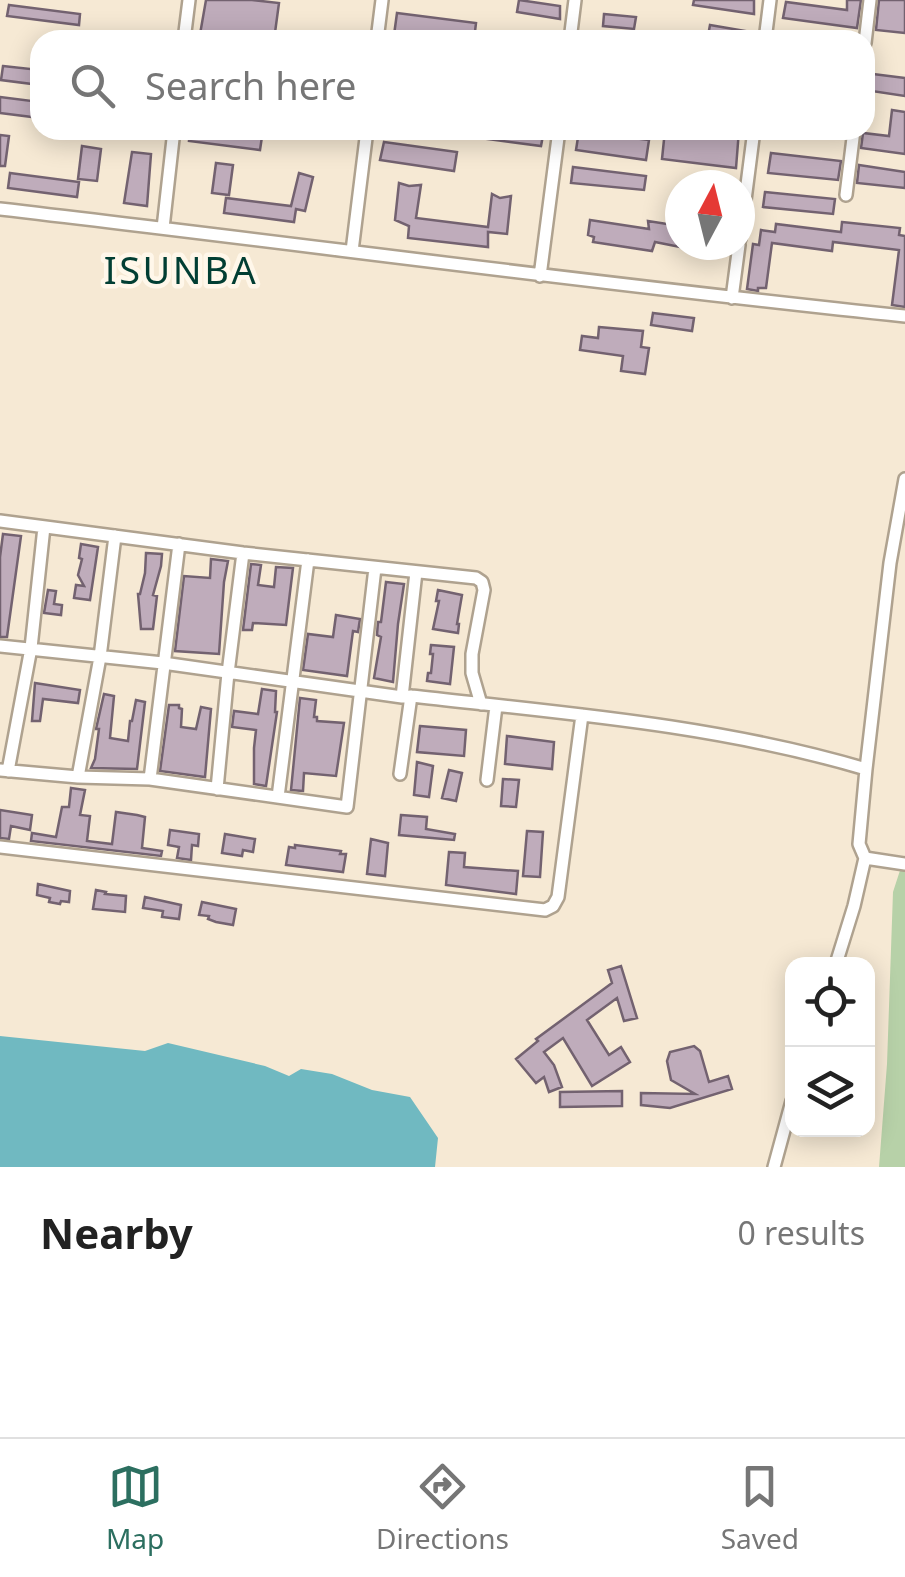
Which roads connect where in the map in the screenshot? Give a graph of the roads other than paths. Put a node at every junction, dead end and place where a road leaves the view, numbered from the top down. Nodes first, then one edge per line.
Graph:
1 (189, 0) edge
2 (382, 0) edge
3 (575, 0) edge
4 (770, 0) edge
5 (870, 0) edge
6 (185, 30) edge
7 (378, 30) edge
8 (571, 30) edge
9 (766, 30) edge
10 (867, 30) edge
11 (173, 140) edge
12 (365, 140) edge
13 (558, 140) edge
14 (753, 140) edge
15 (853, 140) edge
16 (749, 170) edge
17 (846, 195) dead end
18 (0, 210) edge
19 (164, 228) junction
20 (352, 251) junction
21 (737, 260) edge
22 (540, 276) junction
23 (732, 298) junction
24 (905, 316) edge
25 (905, 479) edge
26 (0, 521) edge
27 (44, 527) junction
28 (116, 536) junction
29 (179, 544) junction
30 (243, 552) junction
31 (308, 560) junction
32 (376, 568) junction
33 (416, 572) junction
34 (0, 646) edge
35 (31, 648) junction
36 (100, 657) junction
37 (163, 664) junction
38 (228, 673) junction
39 (291, 682) junction
40 (361, 690) junction
41 (407, 696) junction
42 (481, 704) junction
43 (496, 706) junction
44 (582, 715) junction
45 (866, 769) junction
46 (4, 770) edge
47 (400, 774) dead end
48 (78, 778) junction
49 (150, 779) junction
50 (487, 780) dead end
51 (217, 789) junction
52 (278, 797) junction
53 (0, 848) edge
54 (865, 858) junction
55 (905, 864) edge
56 (838, 957) edge
57 (785, 1127) edge
58 (774, 1167) edge

1 - 6 street
2 - 7 street
3 - 8 street
4 - 9 street
5 - 10 street
11 - 19 street
12 - 20 street
13 - 22 street
14 - 16 street
15 - 17 street
18 - 19 street
19 - 20 street
20 - 22 street
21 - 23 street
22 - 23 street
23 - 24 street
25 - 45 street
26 - 27 street
27 - 28 street
27 - 35 street
28 - 29 street
28 - 36 street
29 - 30 street
29 - 37 street
30 - 31 street
30 - 38 street
31 - 32 street
31 - 39 street
32 - 33 street
32 - 40 street
33 - 41 street
33 - 42 street
34 - 35 street
35 - 36 street
35 - 46 street
36 - 37 street
36 - 48 street
37 - 38 street
37 - 49 street
38 - 39 street
38 - 51 street
39 - 40 street
39 - 52 street
40 - 41 street
40 - 52 street
41 - 42 street
41 - 47 street
42 - 43 street
43 - 44 street
43 - 50 street
44 - 45 street
44 - 53 street
45 - 54 street
46 - 48 street
48 - 49 street
49 - 51 street
51 - 52 street
54 - 55 street
54 - 56 street
57 - 58 street

